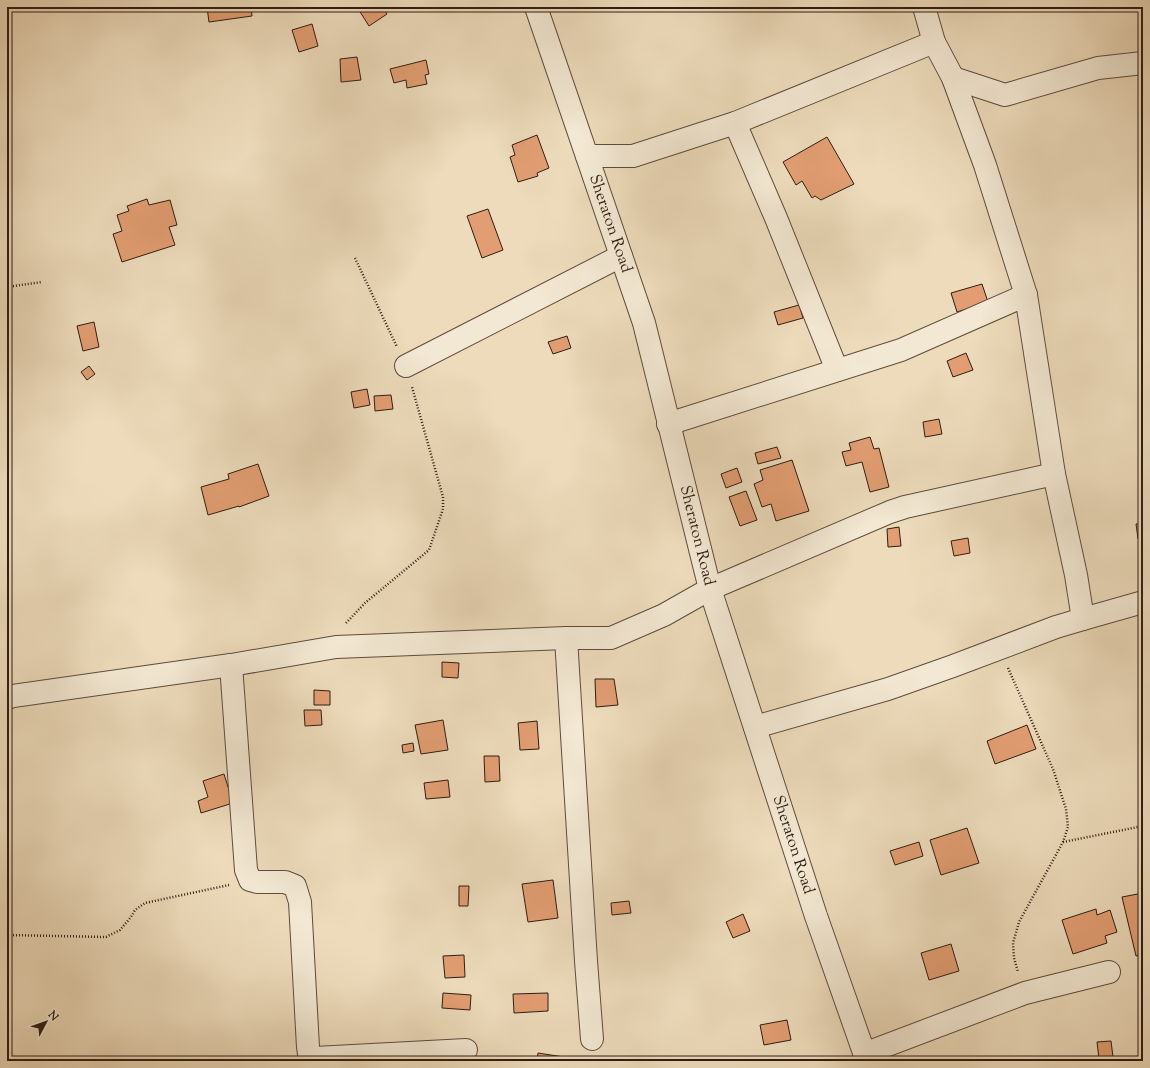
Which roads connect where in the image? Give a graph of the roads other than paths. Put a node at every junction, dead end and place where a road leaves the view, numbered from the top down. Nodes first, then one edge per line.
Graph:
1 (536, 7) edge
2 (924, 7) edge
3 (934, 42) junction
4 (1143, 63) edge
5 (953, 78) junction
6 (735, 123) junction
7 (587, 156) junction
8 (621, 256) junction
9 (1026, 295) junction
10 (406, 366) road end
11 (837, 370) junction
12 (668, 424) junction
13 (1054, 474) junction
14 (710, 589) junction
15 (1143, 602) edge
16 (1083, 619) junction
17 (566, 638) junction
18 (231, 665) junction
19 (7, 698) edge
20 (755, 727) junction
21 (1109, 972) dead end
22 (592, 1039) dead end
23 (466, 1050) dead end
24 (865, 1057) edge

1 - 7 street, Sheraton Road
2 - 3 street
3 - 5 street
3 - 6 street
4 - 5 street
5 - 9 street
6 - 7 street
6 - 11 street
7 - 8 street, Sheraton Road
8 - 10 street
8 - 12 street, Sheraton Road
9 - 11 street
9 - 13 street
11 - 12 street
12 - 14 street, Sheraton Road
13 - 14 street
13 - 16 street
14 - 17 street
14 - 20 street, Sheraton Road
15 - 16 street
16 - 20 street
17 - 18 street
17 - 22 street
18 - 19 street
18 - 23 street
20 - 24 street, Sheraton Road
21 - 24 street

